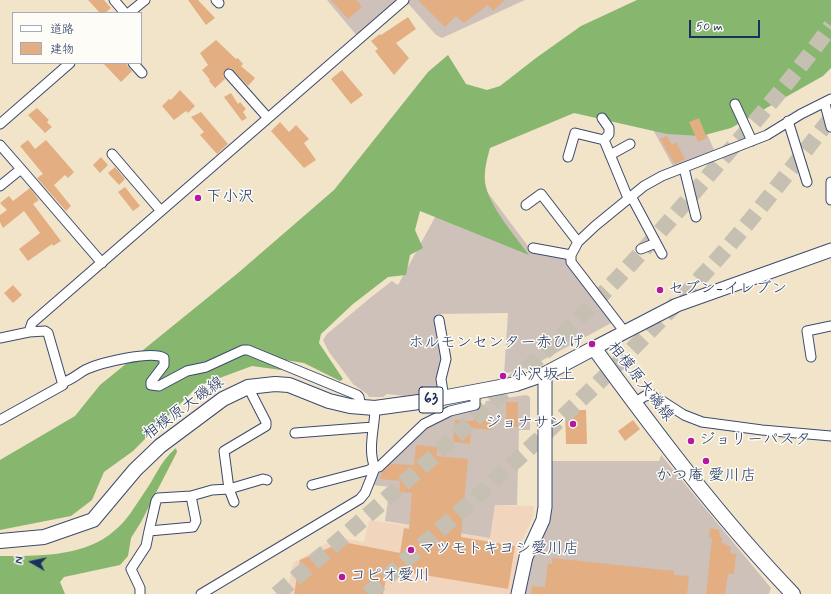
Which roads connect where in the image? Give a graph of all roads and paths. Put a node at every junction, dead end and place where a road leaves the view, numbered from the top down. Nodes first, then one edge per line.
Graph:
1 (114, 0) edge
2 (145, 0) edge
3 (403, 0) edge
4 (124, 12) edge
5 (130, 12) edge
6 (69, 64) edge
7 (134, 64) edge
8 (142, 73) dead end
9 (231, 80) dead end
10 (828, 102) edge
11 (735, 104) dead end
12 (268, 118) junction
13 (602, 118) dead end
14 (788, 121) junction
15 (0, 124) edge
16 (831, 127) edge
17 (604, 140) junction
18 (752, 141) junction
19 (630, 144) dead end
20 (0, 145) edge
21 (112, 154) dead end
22 (610, 155) junction
23 (568, 157) dead end
24 (21, 168) junction
25 (684, 168) junction
26 (807, 182) dead end
27 (831, 182) edge
28 (0, 186) edge
29 (629, 197) junction
30 (831, 200) edge
31 (526, 205) dead end
32 (161, 211) junction
33 (696, 217) dead end
34 (578, 242) junction
35 (656, 244) junction
36 (533, 248) dead end
37 (641, 249) dead end
38 (831, 250) edge
39 (662, 254) dead end
40 (571, 255) junction
41 (102, 263) junction
42 (439, 320) dead end
43 (831, 326) edge
44 (624, 331) junction
45 (29, 332) junction
46 (0, 338) edge
47 (594, 348) junction
48 (811, 357) dead end
49 (546, 374) junction
50 (63, 382) junction
51 (248, 387) junction
52 (475, 392) junction
53 (444, 398) junction
54 (634, 403) junction
55 (361, 406) junction
56 (375, 408) junction
57 (0, 420) edge
58 (373, 426) junction
59 (295, 433) dead end
60 (831, 436) edge
61 (375, 467) junction
62 (267, 480) dead end
63 (312, 485) dead end
64 (230, 489) junction
65 (191, 496) junction
66 (234, 502) dead end
67 (149, 531) junction
68 (0, 541) edge
69 (140, 594) edge
70 (201, 594) edge
71 (518, 594) edge
72 (793, 594) edge

1 - 4 street
2 - 5 street
3 - 12 street
6 - 15 street
7 - 8 street
9 - 12 street
10 - 14 street
10 - 16 street
11 - 18 street
12 - 32 street
13 - 17 street
14 - 18 street
14 - 26 street
17 - 22 street
17 - 23 street
18 - 25 street
19 - 22 street
20 - 24 street
21 - 32 street
22 - 29 street
24 - 28 street
24 - 41 street
25 - 29 street
25 - 33 street
27 - 30 street
29 - 34 street
29 - 35 street
31 - 34 street
32 - 41 street
34 - 40 street
35 - 37 street
35 - 39 street
36 - 40 street
38 - 44 street
40 - 44 street
41 - 45 street
42 - 53 street
43 - 48 street
44 - 47 street
45 - 46 street
45 - 50 street
47 - 49 main road, 相模原大磯線 / 63
47 - 54 main road, 相模原大磯線
49 - 52 main road, 相模原大磯線 / 63
49 - 71 street
50 - 55 street
50 - 57 street
51 - 55 main road, 相模原大磯線 / 63
51 - 64 street
51 - 68 main road, 相模原大磯線 / 63
52 - 53 main road, 相模原大磯線 / 63
52 - 61 street
53 - 56 main road, 相模原大磯線 / 63
54 - 60 street
54 - 72 main road, 相模原大磯線
55 - 56 main road, 相模原大磯線 / 63
56 - 58 street
58 - 59 street
58 - 61 street
61 - 63 street
61 - 70 street
62 - 64 street
64 - 65 street
64 - 66 street
65 - 67 street
65 - 67 street
67 - 69 street

